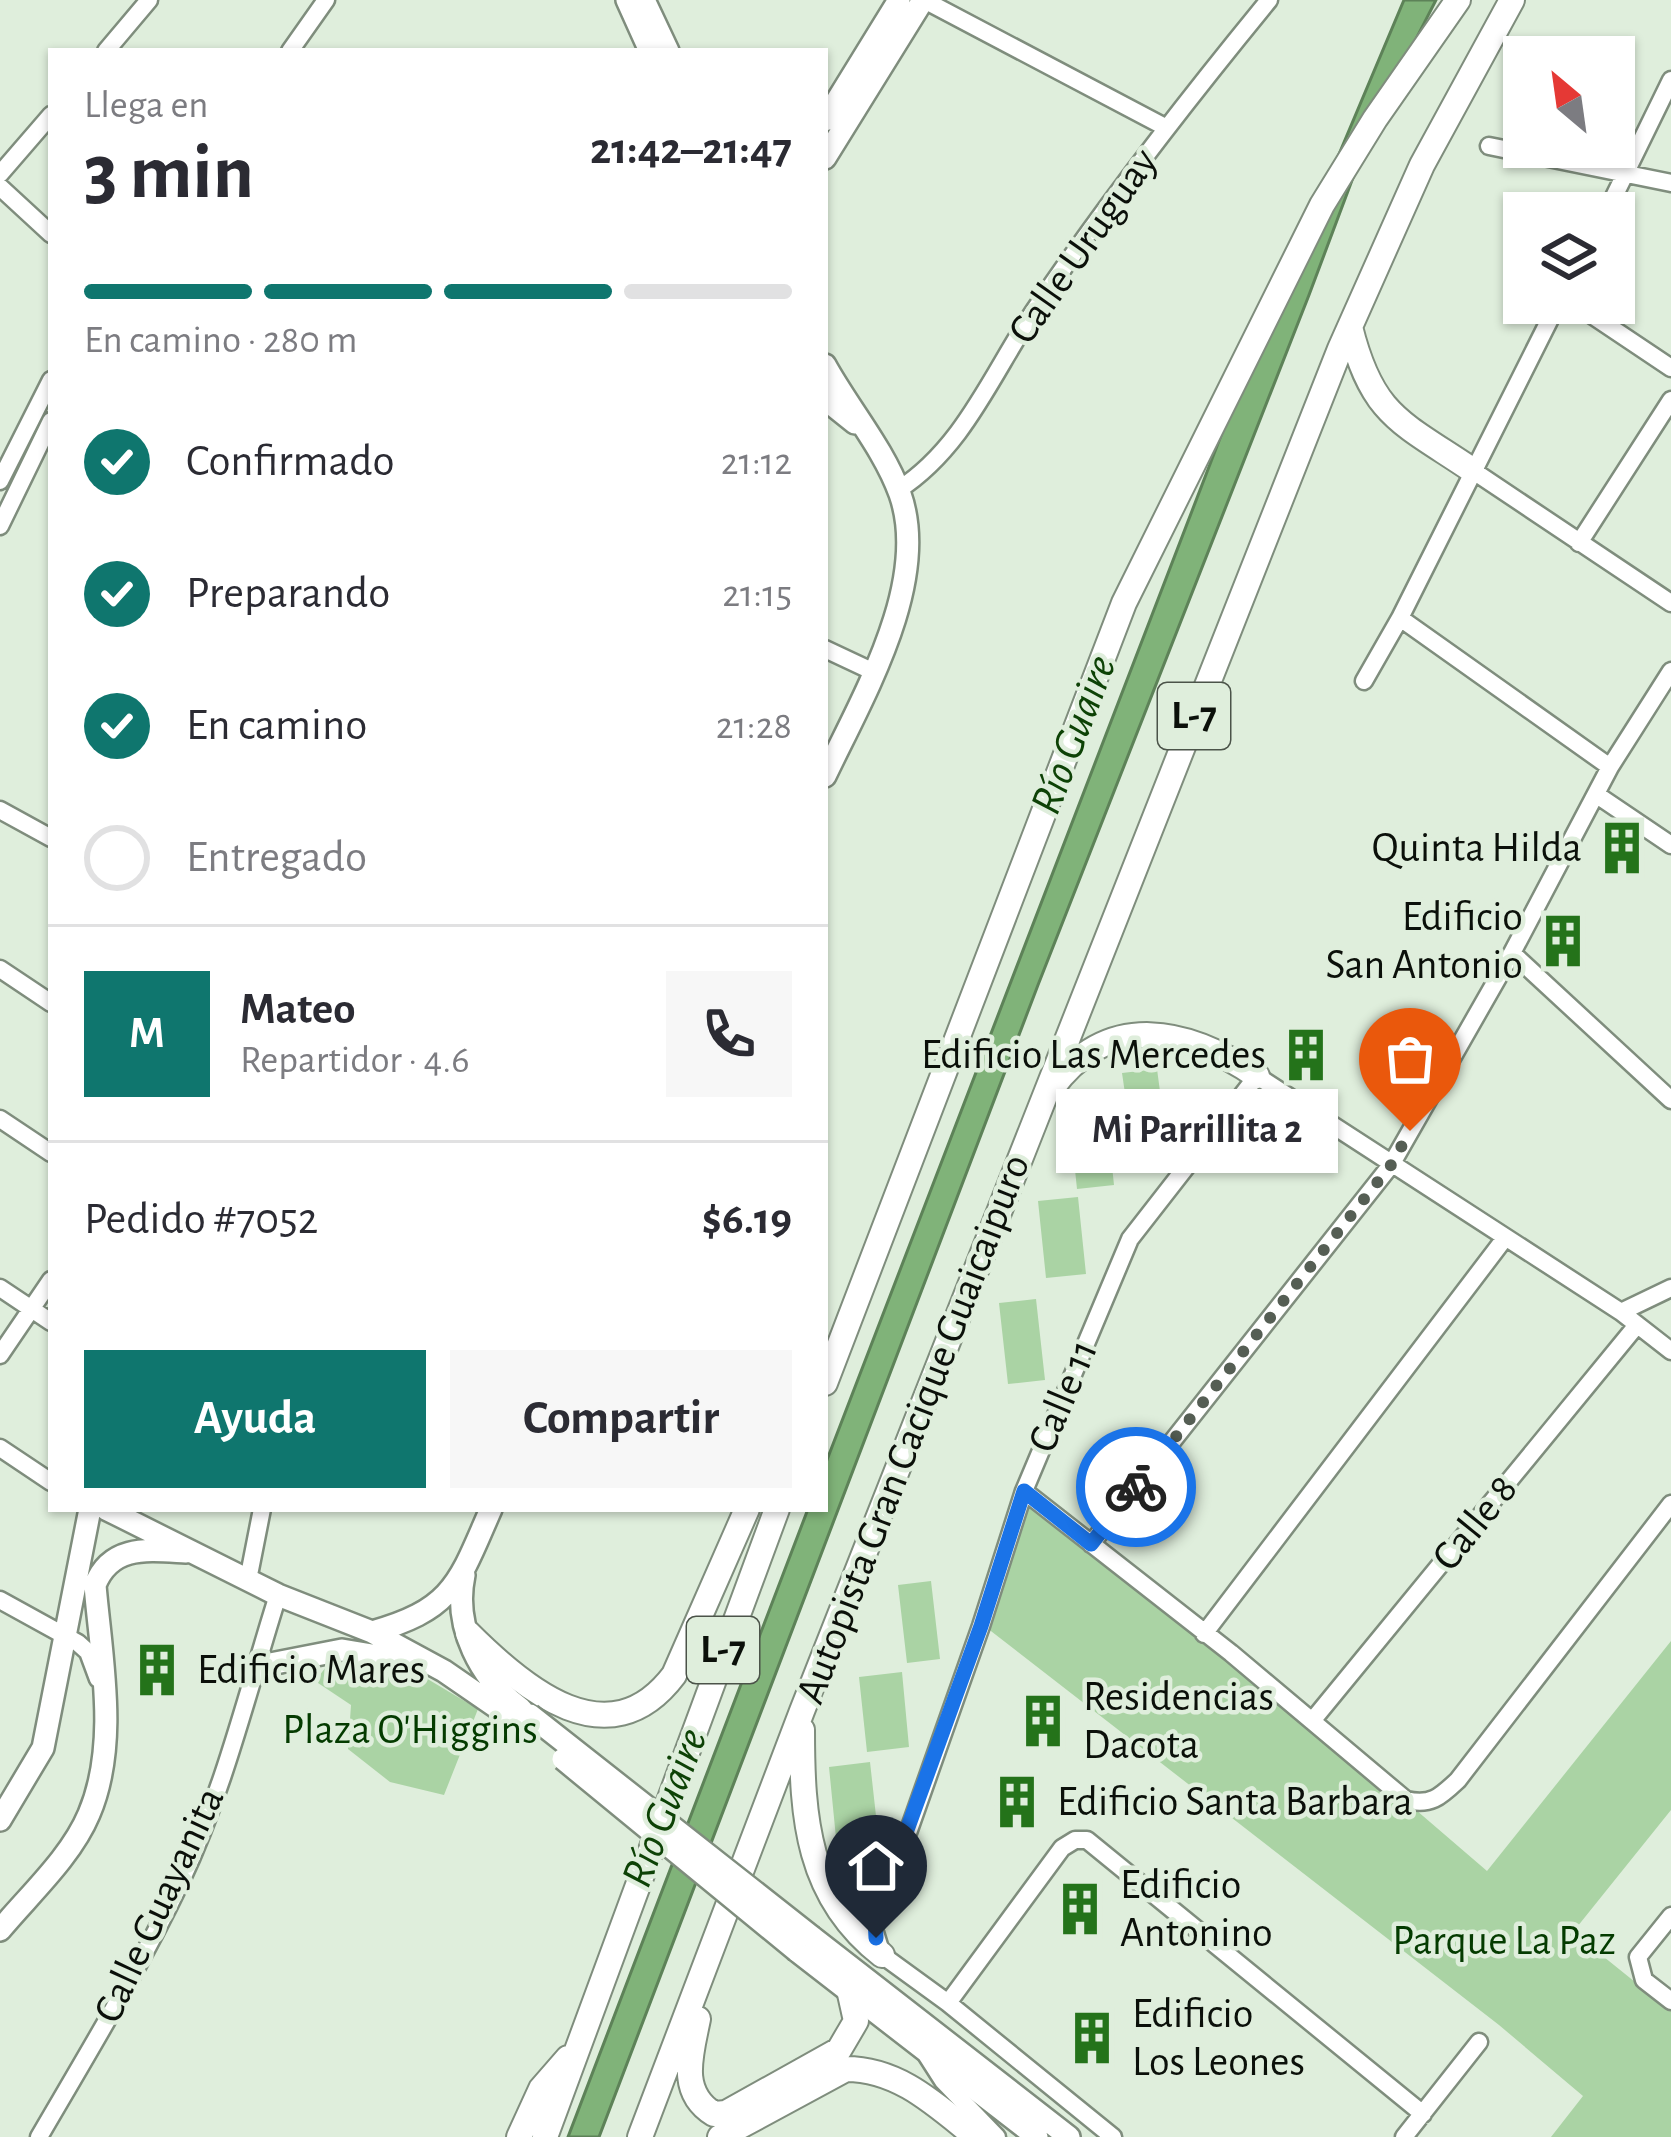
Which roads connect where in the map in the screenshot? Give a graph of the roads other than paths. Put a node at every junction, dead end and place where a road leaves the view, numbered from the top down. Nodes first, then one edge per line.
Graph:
1 (149, 0) edge
2 (326, 0) edge
3 (627, 0) edge
4 (644, 0) edge
5 (899, 0) edge
6 (924, 0) edge
7 (1269, 0) edge
8 (1458, 0) edge
9 (1513, 0) edge
10 (109, 48) edge
11 (292, 48) edge
12 (649, 48) edge
13 (667, 48) edge
14 (1671, 80) edge
15 (828, 115) edge
16 (48, 118) edge
17 (1166, 127) junction
18 (1489, 146) dead end
19 (828, 153) edge
20 (1627, 173) junction
21 (0, 174) edge
22 (1671, 183) edge
23 (0, 187) edge
24 (1617, 192) edge
25 (48, 231) edge
26 (1547, 324) edge
27 (1605, 324) edge
28 (1350, 327) junction
29 (1671, 368) edge
30 (828, 370) edge
31 (48, 386) edge
32 (1671, 400) edge
33 (828, 403) edge
34 (861, 426) junction
35 (48, 428) edge
36 (1472, 470) junction
37 (0, 481) edge
38 (898, 490) junction
39 (0, 526) edge
40 (1579, 543) junction
41 (1671, 603) edge
42 (1400, 618) junction
43 (828, 650) edge
44 (1671, 671) edge
45 (874, 672) junction
46 (1364, 681) dead end
47 (1610, 767) junction
48 (828, 770) edge
49 (1597, 795) junction
50 (0, 810) edge
51 (48, 836) edge
52 (1671, 845) edge
53 (1512, 953) junction
54 (0, 969) edge
55 (48, 1001) edge
56 (1257, 1076) junction
57 (1670, 1096) edge
58 (1040, 1105) junction
59 (0, 1119) edge
60 (48, 1152) edge
61 (1391, 1165) junction
62 (1505, 1238) junction
63 (48, 1285) edge
64 (0, 1288) edge
65 (1671, 1288) edge
66 (32, 1310) junction
67 (1621, 1312) junction
68 (48, 1320) edge
69 (1637, 1325) junction
70 (1671, 1351) edge
71 (0, 1355) edge
72 (828, 1375) edge
73 (0, 1448) edge
74 (48, 1480) edge
75 (1024, 1491) junction
76 (1671, 1504) edge
77 (89, 1512) edge
78 (112, 1512) edge
79 (261, 1512) edge
80 (490, 1512) edge
81 (746, 1512) edge
82 (776, 1512) edge
83 (1091, 1544) junction
84 (186, 1552) junction
85 (465, 1568) junction
86 (244, 1579) junction
87 (278, 1595) junction
88 (0, 1600) edge
89 (372, 1632) junction
90 (468, 1633) junction
91 (1204, 1634) junction
92 (67, 1638) junction
93 (255, 1666) junction
94 (444, 1671) junction
95 (104, 1693) junction
96 (802, 1711) junction
97 (526, 1720) junction
98 (1312, 1721) junction
99 (0, 1820) edge
100 (1671, 1916) edge
101 (0, 1930) edge
102 (804, 1944) junction
103 (882, 1954) junction
104 (709, 1960) junction
105 (850, 1994) junction
106 (1671, 2001) edge
107 (948, 2003) junction
108 (916, 2040) junction
109 (1479, 2042) dead end
110 (577, 2047) junction
111 (1423, 2114) junction
112 (39, 2137) edge
113 (519, 2137) edge
114 (544, 2137) edge
115 (640, 2137) edge
116 (720, 2137) edge
117 (976, 2137) edge
118 (997, 2137) edge
119 (1037, 2137) edge
120 (1069, 2137) edge
121 (1113, 2137) edge
122 (1404, 2137) edge

1 - 10 street
2 - 11 street
3 - 12 main road
4 - 13 main road
5 - 15 main road
6 - 17 street
6 - 19 main road
7 - 17 street, Calle Uruguay
8 - 72 highway, L-7
9 - 28 highway, Autopista Gran Cacique Guaicaipuro / L-7
14 - 20 street
16 - 21 street
17 - 38 street, Calle Uruguay
18 - 20 street
20 - 22 street
20 - 24 street
23 - 25 street
26 - 36 street
27 - 29 street
28 - 36 highway
28 - 58 highway, Autopista Gran Cacique Guaicaipuro / L-7
30 - 34 main road
31 - 37 street
32 - 40 street
33 - 34 main road
34 - 38 main road
35 - 39 street
36 - 40 street
36 - 42 street
38 - 45 main road
40 - 41 street
42 - 46 street
42 - 47 street
43 - 45 street
44 - 47 street
45 - 48 main road
47 - 49 street
49 - 52 street
49 - 53 street
50 - 51 street
53 - 57 street
53 - 61 street
54 - 55 street
56 - 58 highway
56 - 61 street
56 - 75 street, Calle 11
58 - 96 highway, Autopista Gran Cacique Guaicaipuro / L-7
59 - 60 street
61 - 62 street
61 - 83 street
62 - 67 street
62 - 91 street
63 - 66 street
64 - 66 street
65 - 67 street
66 - 68 street
66 - 71 street
67 - 69 street
69 - 70 street
69 - 98 street, Calle 8
73 - 74 street
75 - 83 street
75 - 103 street, Calle 11
76 - 98 street
77 - 92 main road
78 - 84 main road
79 - 86 street
80 - 85 main road
81 - 90 highway
82 - 110 highway, L-7
83 - 91 street
84 - 86 main road
84 - 95 main road
85 - 89 main road
85 - 90 main road
86 - 87 main road
87 - 89 main road
87 - 93 street, Calle Guayanita
88 - 92 street
89 - 94 main road
90 - 97 main road
91 - 98 street
92 - 95 street
92 - 99 main road
93 - 94 main road
93 - 112 street, Calle Guayanita
94 - 97 main road
95 - 101 main road
96 - 103 highway
96 - 104 highway, Autopista Gran Cacique Guaicaipuro / L-7
97 - 102 main road, bridge
100 - 106 street
102 - 105 main road
102 - 120 main road
103 - 107 street
104 - 105 highway
104 - 115 highway, Autopista Gran Cacique Guaicaipuro / L-7
105 - 108 main road
107 - 111 street
107 - 121 street
108 - 118 street
108 - 119 main road
109 - 111 street
110 - 113 highway
110 - 114 highway, L-7
111 - 122 street
116 - 117 highway

